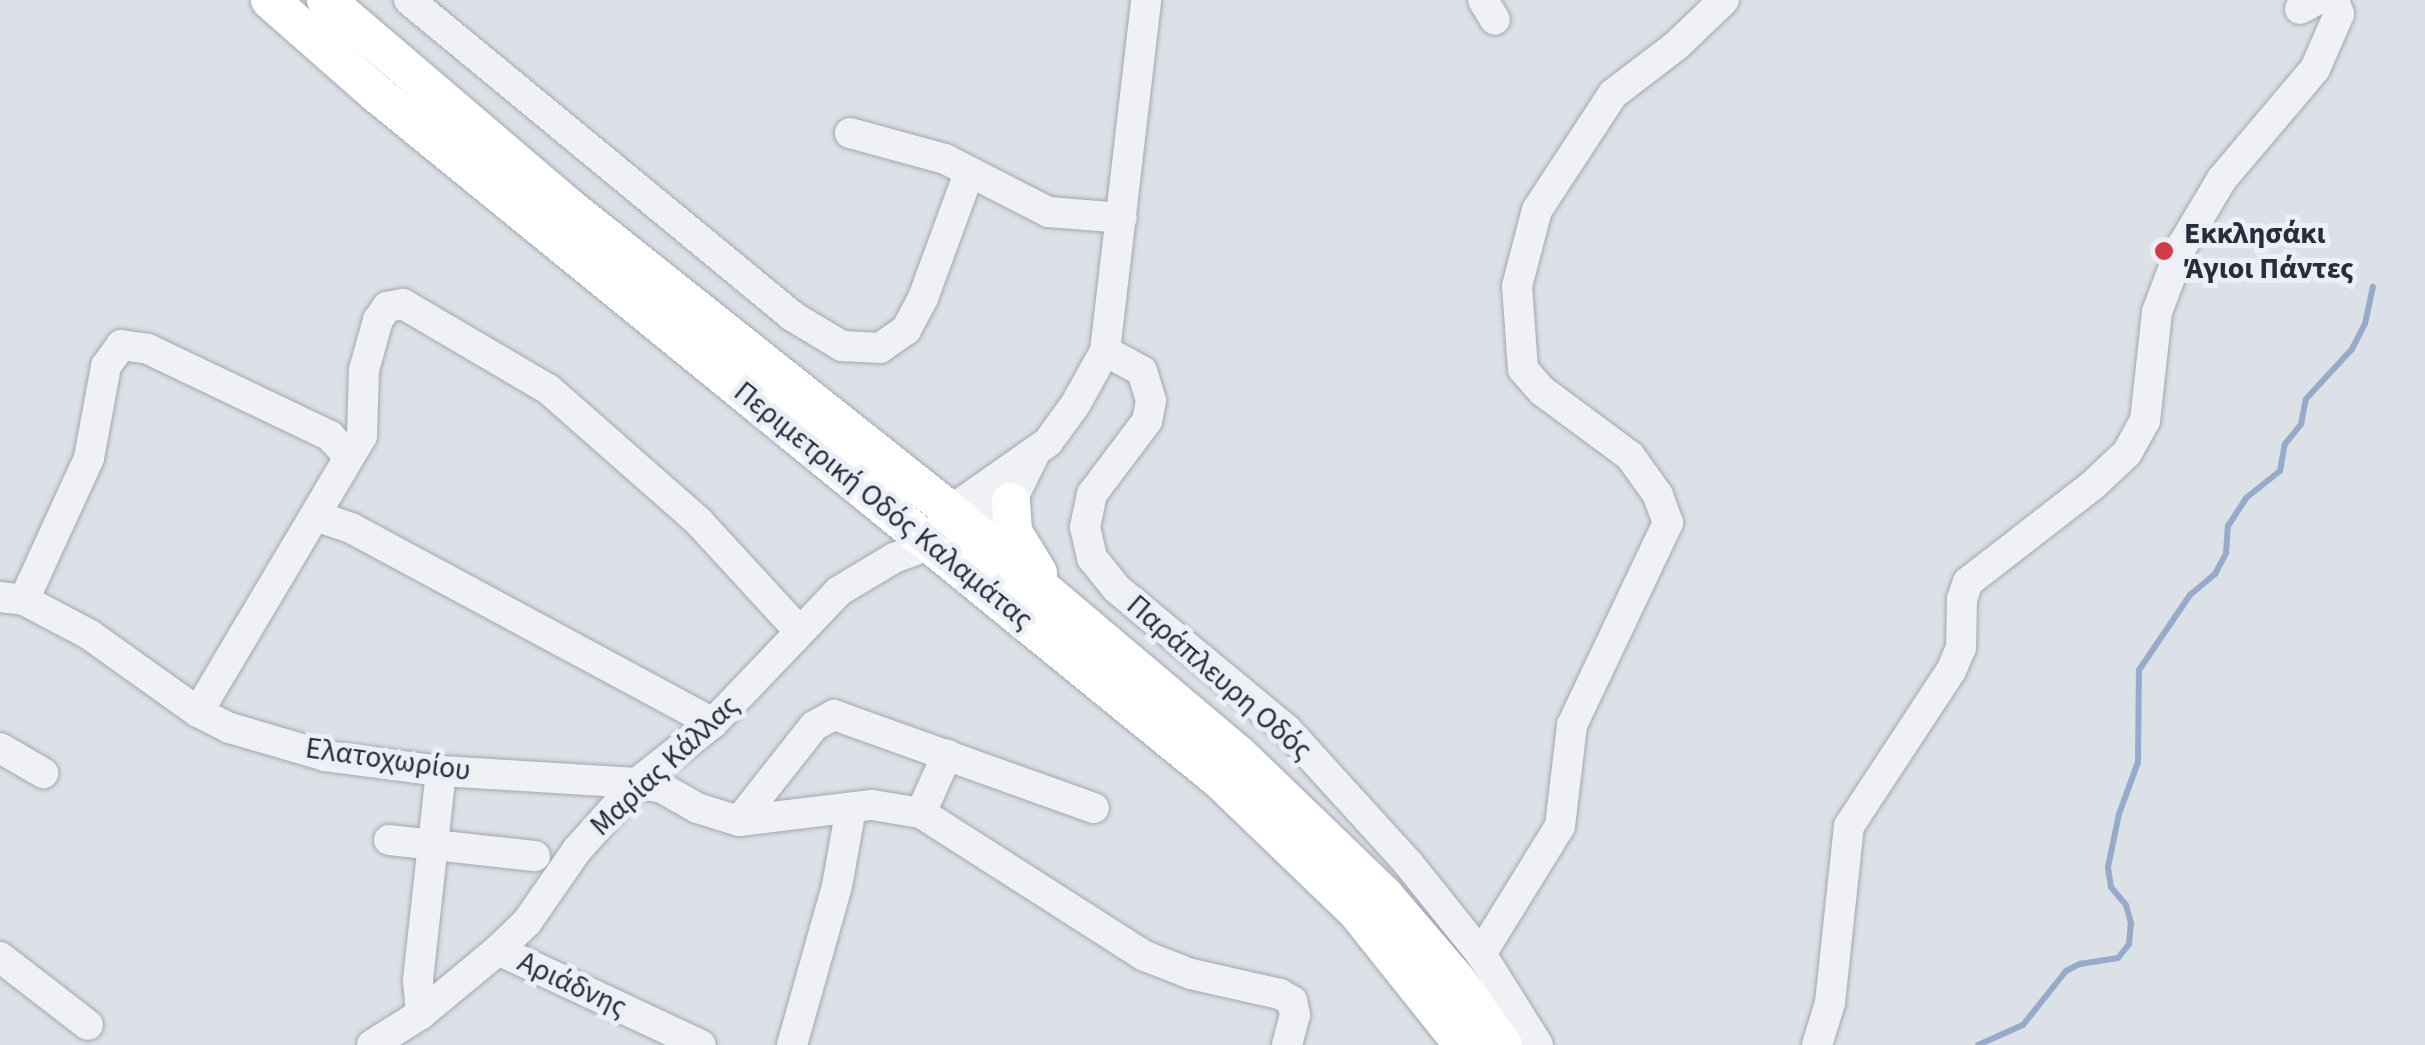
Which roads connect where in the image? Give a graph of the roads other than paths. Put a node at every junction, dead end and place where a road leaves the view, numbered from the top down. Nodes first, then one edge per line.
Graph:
1 (270, 0) edge
2 (326, 0) edge
3 (410, 0) edge
4 (1146, 0) edge
5 (1724, 0) edge
6 (2334, 0) edge
7 (850, 134) dead end
8 (969, 173) junction
9 (1122, 218) junction
10 (1106, 351) junction
11 (1034, 455) junction
12 (349, 456) junction
13 (1010, 502) junction
14 (316, 516) junction
15 (961, 520) junction
16 (928, 544) junction
17 (12, 598) edge
18 (1080, 620) junction
19 (799, 630) junction
20 (198, 712) junction
21 (713, 723) junction
22 (0, 748) edge
23 (947, 755) junction
24 (441, 771) junction
25 (43, 773) dead end
26 (637, 784) junction
27 (851, 808) junction
28 (1094, 808) dead end
29 (922, 812) junction
30 (739, 821) junction
31 (388, 840) dead end
32 (433, 845) junction
33 (535, 856) dead end
34 (498, 950) junction
35 (1481, 954) junction
36 (0, 957) edge
37 (420, 1014) junction
38 (88, 1025) dead end
39 (372, 1045) edge
40 (701, 1045) edge
41 (792, 1045) edge
42 (1287, 1045) edge
43 (1463, 1045) edge
44 (1503, 1045) edge
45 (1538, 1045) edge
46 (1817, 1045) edge

1 - 16 main road, Περιμετρική Οδός Καλαμάτας
2 - 15 main road, Περιμετρική Οδός Καλαμάτας
3 - 8 street
4 - 9 street
5 - 35 street
6 - 46 street
7 - 8 street
8 - 9 street
9 - 10 street
10 - 11 street
10 - 35 street, Παράπλευρη Οδός
11 - 13 street
11 - 15 street
12 - 14 street
12 - 17 street
12 - 19 street
13 - 15 street
13 - 18 main road
14 - 20 street
14 - 21 street
15 - 16 street, Μαρίας Κάλλας
15 - 18 main road, Περιμετρική Οδός Καλαμάτας
16 - 19 street, Μαρίας Κάλλας
16 - 43 main road, Περιμετρική Οδός Καλαμάτας
17 - 20 street, Ελατοχωρίου
18 - 44 main road, Περιμετρική Οδός Καλαμάτας
19 - 21 street, Μαρίας Κάλλας
20 - 24 street, Ελατοχωρίου
21 - 26 street, Μαρίας Κάλλας
22 - 25 street
23 - 28 street
23 - 29 street
23 - 30 street
24 - 26 street, Ελατοχωρίου
24 - 32 street
26 - 30 street, Ελατοχωρίου
26 - 34 street, Μαρίας Κάλλας
27 - 29 street
27 - 30 street
27 - 41 street
29 - 42 street
31 - 32 street
32 - 33 street
32 - 37 street
34 - 37 street, Μαρίας Κάλλας
34 - 40 street, Αριάδνης
35 - 45 street, Παράπλευρη Οδός
36 - 38 street
37 - 39 street, Μαρίας Κάλλας

